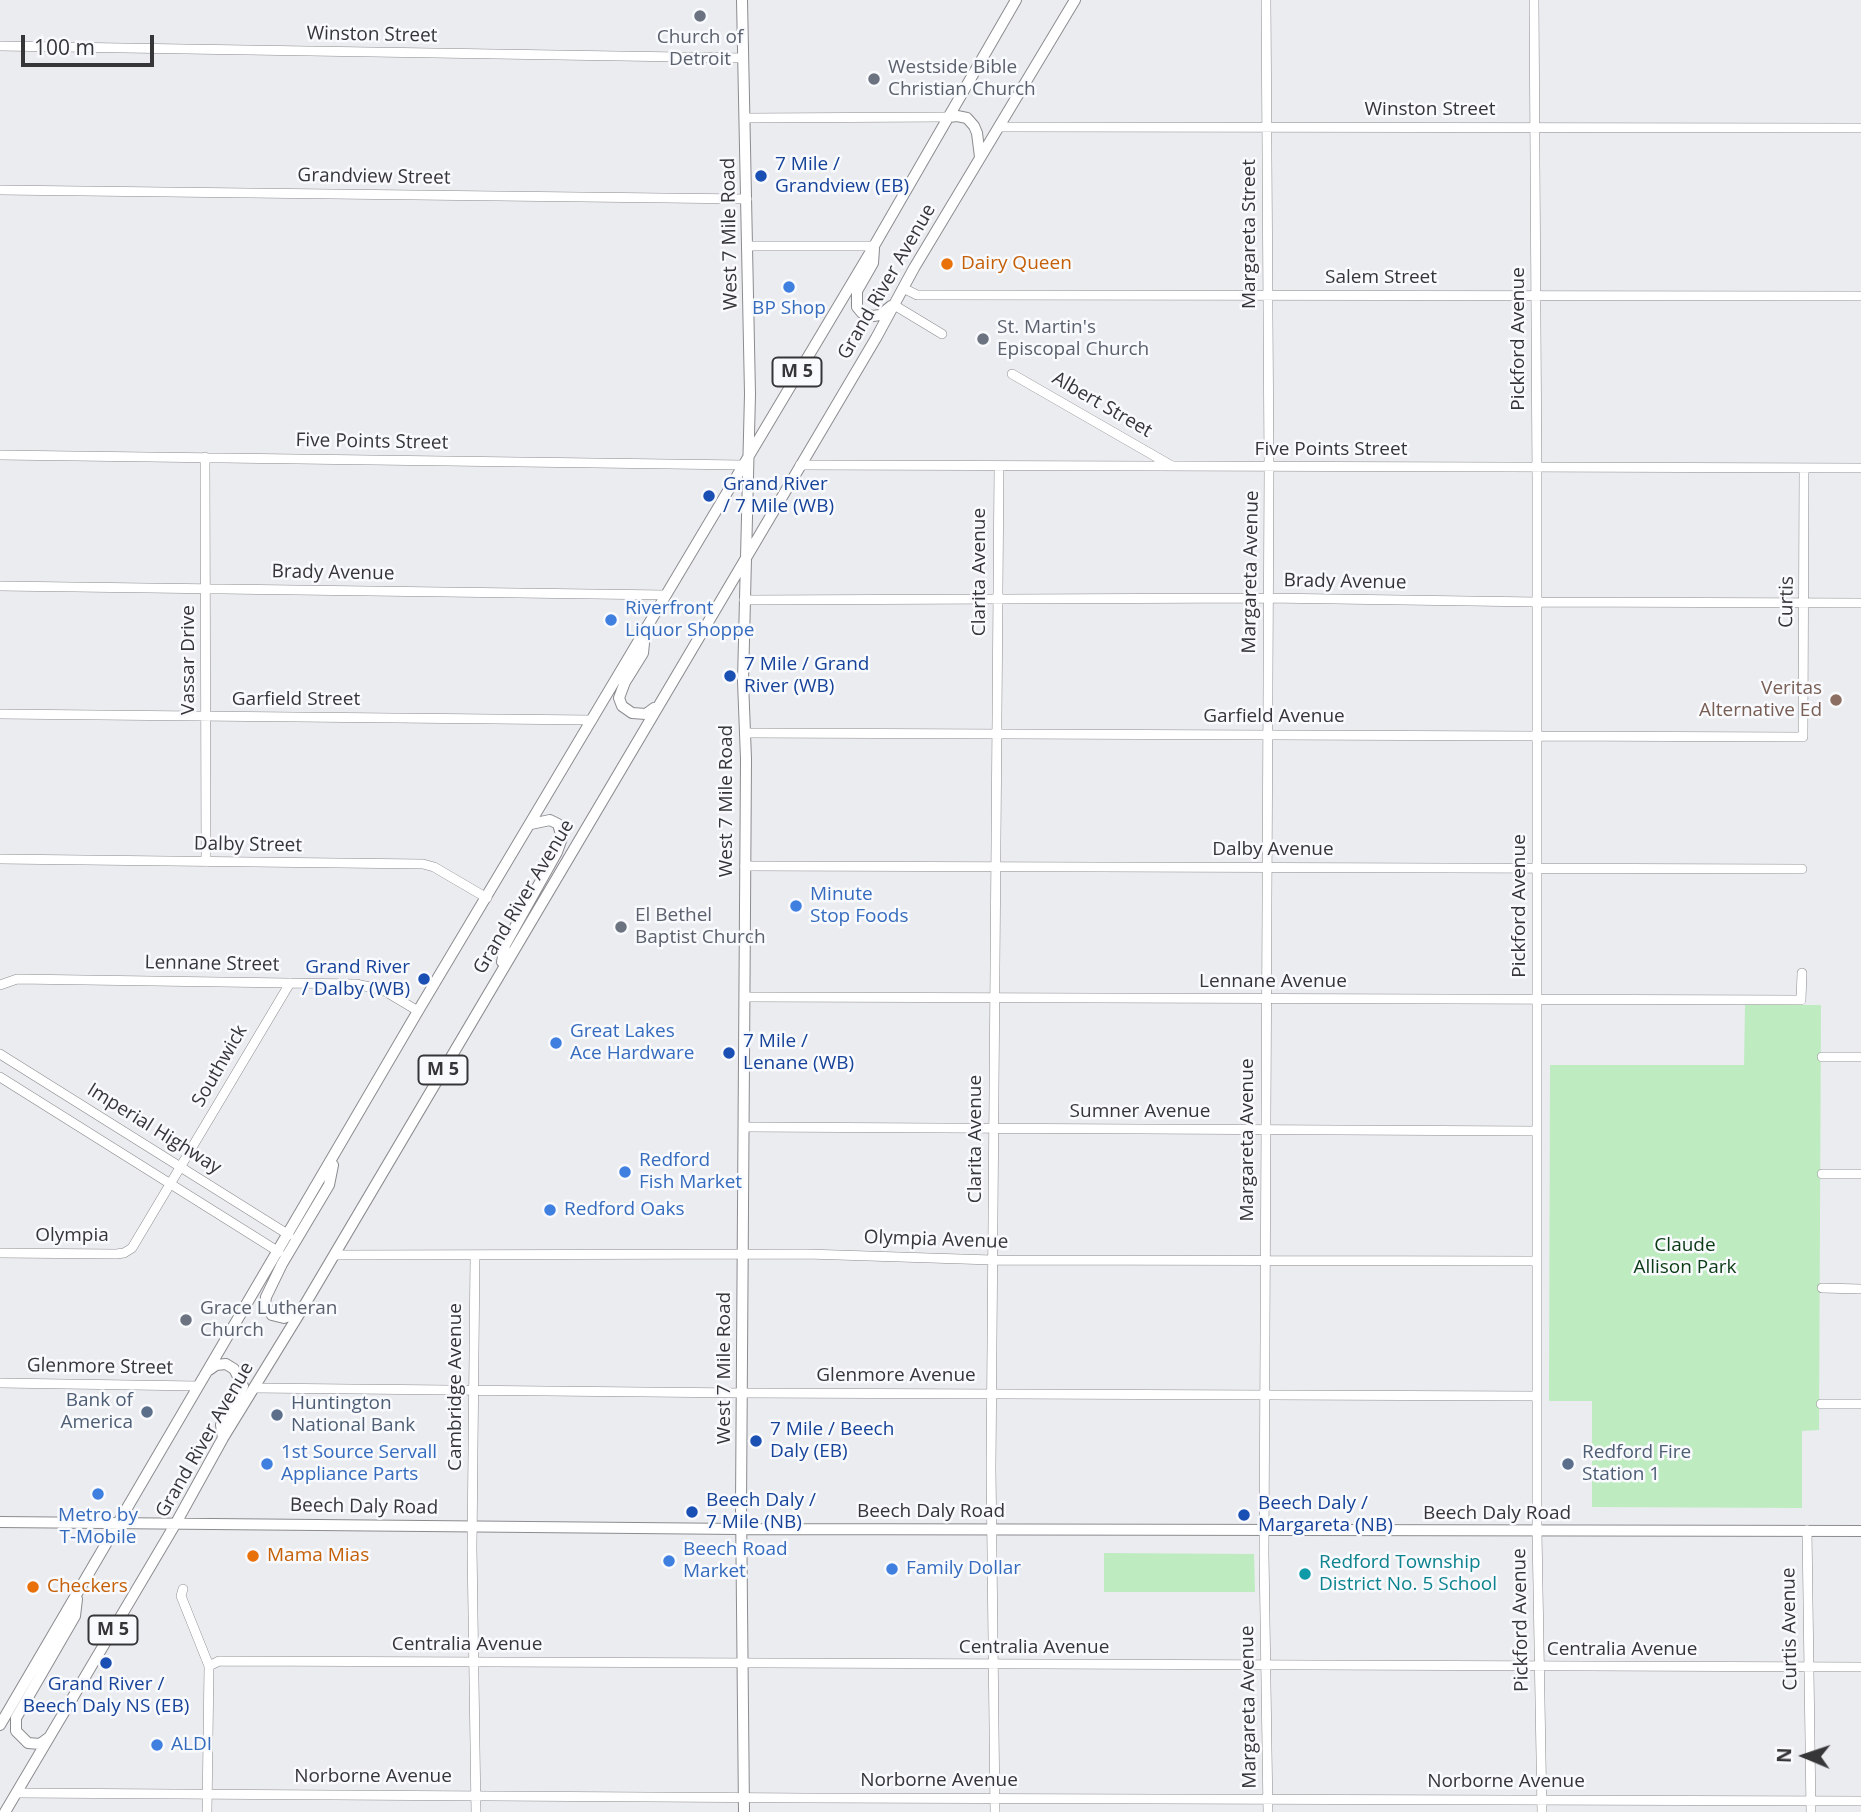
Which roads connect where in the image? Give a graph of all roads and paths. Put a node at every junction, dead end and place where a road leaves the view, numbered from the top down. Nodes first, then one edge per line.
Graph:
1 (742, 0) edge
2 (1016, 0) edge
3 (1075, 0) edge
4 (1266, 0) edge
5 (1534, 0) edge
6 (0, 46) edge
7 (743, 58) junction
8 (949, 117) junction
9 (745, 118) junction
10 (999, 127) junction
11 (1267, 127) junction
12 (1535, 127) junction
13 (1861, 128) edge
14 (980, 157) junction
15 (0, 190) edge
16 (747, 200) junction
17 (747, 246) junction
18 (874, 246) junction
19 (903, 288) junction
20 (1268, 295) junction
21 (1536, 296) junction
22 (1861, 296) edge
23 (894, 305) junction
24 (942, 334) dead end
25 (1012, 374) dead end
26 (749, 453) junction
27 (0, 455) edge
28 (205, 457) junction
29 (743, 465) junction
30 (800, 465) junction
31 (999, 466) junction
32 (1174, 467) junction
33 (1269, 467) junction
34 (1537, 468) junction
35 (1804, 468) junction
36 (1861, 468) edge
37 (746, 556) junction
38 (0, 586) edge
39 (205, 589) junction
40 (666, 595) junction
41 (998, 598) junction
42 (1268, 598) junction
43 (744, 600) junction
44 (1537, 603) junction
45 (1804, 603) junction
46 (1861, 603) edge
47 (645, 630) junction
48 (661, 700) junction
49 (0, 714) edge
50 (207, 716) junction
51 (592, 720) junction
52 (745, 733) junction
53 (996, 734) junction
54 (1267, 735) junction
55 (1537, 736) junction
56 (1803, 737) joint
57 (530, 824) junction
58 (0, 859) edge
59 (206, 862) junction
60 (745, 866) junction
61 (995, 867) junction
62 (1537, 867) junction
63 (1266, 868) junction
64 (1802, 869) dead end
65 (487, 898) junction
66 (500, 972) junction
67 (1802, 973) dead end
68 (290, 983) junction
69 (0, 985) edge
70 (745, 997) junction
71 (993, 999) junction
72 (1267, 999) junction
73 (1537, 999) junction
74 (418, 1011) junction
75 (0, 1054) edge
76 (1822, 1057) dead end
77 (1861, 1057) edge
78 (0, 1077) edge
79 (744, 1127) junction
80 (994, 1129) junction
81 (1266, 1130) junction
82 (1537, 1131) junction
83 (336, 1153) junction
84 (181, 1167) junction
85 (1822, 1174) dead end
86 (1861, 1174) edge
87 (171, 1185) junction
88 (289, 1235) junction
89 (279, 1252) junction
90 (0, 1253) edge
91 (334, 1255) junction
92 (743, 1255) junction
93 (475, 1256) junction
94 (992, 1260) junction
95 (1265, 1261) junction
96 (1537, 1261) junction
97 (1822, 1289) dead end
98 (1861, 1289) edge
99 (301, 1311) junction
100 (207, 1371) junction
101 (0, 1382) edge
102 (198, 1387) junction
103 (254, 1388) junction
104 (474, 1390) junction
105 (742, 1393) junction
106 (992, 1394) junction
107 (1265, 1395) junction
108 (1537, 1396) junction
109 (1821, 1404) dead end
110 (1861, 1404) edge
111 (223, 1438) junction
112 (0, 1522) edge
113 (176, 1522) junction
114 (118, 1523) junction
115 (473, 1526) junction
116 (741, 1529) junction
117 (991, 1530) junction
118 (1807, 1530) junction
119 (1264, 1531) junction
120 (1861, 1531) edge
121 (1537, 1532) junction
122 (183, 1589) dead end
123 (78, 1592) junction
124 (475, 1662) junction
125 (744, 1664) junction
126 (993, 1665) junction
127 (209, 1666) junction
128 (1266, 1666) junction
129 (1539, 1667) junction
130 (1861, 1667) edge
131 (1808, 1668) junction
132 (0, 1725) edge
133 (50, 1737) junction
134 (206, 1792) junction
135 (18, 1793) junction
136 (476, 1795) junction
137 (744, 1797) junction
138 (995, 1799) junction
139 (1268, 1799) junction
140 (1542, 1800) junction
141 (1811, 1801) junction
142 (1861, 1801) edge
143 (5, 1812) edge
144 (207, 1812) edge
145 (477, 1812) edge
146 (744, 1812) edge
147 (995, 1812) edge
148 (1268, 1812) edge
149 (1542, 1812) edge
150 (1811, 1812) edge

1 - 7 main road, West 7 Mile Road
2 - 8 main road, Grand River Avenue / M 5
3 - 10 main road, Grand River Avenue / M 5
4 - 11 street, Margareta Street
5 - 12 street, Pickford Avenue
6 - 7 street, Winston Street
7 - 9 main road, West 7 Mile Road
8 - 9 street
8 - 14 main road
8 - 18 main road, Grand River Avenue / M 5
9 - 16 main road, West 7 Mile Road
10 - 11 street, Winston Street
10 - 14 main road, Grand River Avenue / M 5
11 - 12 street, Winston Street
11 - 20 street, Margareta Street
12 - 13 street, Winston Street
12 - 21 street, Pickford Avenue
14 - 19 main road, Grand River Avenue / M 5
15 - 16 street, Grandview Street
16 - 17 main road, West 7 Mile Road
17 - 18 street
17 - 26 main road, West 7 Mile Road
18 - 23 main road
18 - 26 main road, Grand River Avenue / M 5
19 - 20 street, Salem Street
19 - 23 main road, Grand River Avenue / M 5
20 - 21 street, Salem Street
20 - 33 street, Margareta Street
21 - 22 street, Salem Street
21 - 34 street, Pickford Avenue
23 - 24 street
23 - 30 main road, Grand River Avenue / M 5
25 - 32 street, Albert Street
26 - 29 main road, Grand River Avenue / M 5
26 - 37 main road, West 7 Mile Road
27 - 28 street, Five Points Street
28 - 29 street, Five Points Street
28 - 39 street, Vassar Drive
29 - 40 main road, Grand River Avenue / M 5
30 - 31 street, Five Points Street
30 - 37 main road, Grand River Avenue / M 5
31 - 32 street, Five Points Street
31 - 41 street, Clarita Avenue
32 - 33 street, Five Points Street
33 - 34 street, Five Points Street
33 - 42 street, Margareta Avenue
34 - 35 street, Five Points Street
34 - 44 street, Pickford Avenue
35 - 36 street, Five Points Street
35 - 45 street, Curtis
37 - 43 main road, West 7 Mile Road
37 - 48 main road, Grand River Avenue / M 5
38 - 39 street, Brady Avenue
39 - 40 street, Brady Avenue
39 - 50 street, Vassar Drive
40 - 47 main road, Grand River Avenue / M 5
41 - 42 street, Brady Avenue
41 - 43 street, Brady Avenue
41 - 53 street, Clarita Avenue
42 - 44 street, Brady Avenue
42 - 54 street, Margareta Avenue
43 - 52 main road, West 7 Mile Road
44 - 45 street, Brady Avenue
44 - 55 street, Pickford Avenue
45 - 46 street, Brady Avenue
45 - 56 street, Curtis
47 - 48 main road
47 - 51 main road, Grand River Avenue / M 5
48 - 66 main road, Grand River Avenue / M 5
49 - 50 street, Garfield Street
50 - 51 street, Garfield Street
50 - 59 street, Vassar Drive
51 - 57 main road, Grand River Avenue / M 5
52 - 53 street, Garfield Avenue
52 - 60 main road, West 7 Mile Road
53 - 54 street, Garfield Avenue
53 - 61 street, Clarita Avenue
54 - 55 street, Garfield Avenue
54 - 63 street, Margareta Avenue
55 - 56 street, Garfield Avenue
55 - 62 street, Pickford Avenue
57 - 65 main road, Grand River Avenue / M 5
57 - 66 main road
58 - 59 street, Dalby Street
59 - 65 street, Dalby Street
60 - 61 street, Dalby Avenue
60 - 70 main road, West 7 Mile Road
61 - 63 street, Dalby Avenue
61 - 71 street, Clarita Avenue
62 - 63 street, Dalby Avenue
62 - 64 street, Dalby Avenue
62 - 73 street, Pickford Avenue
63 - 72 street, Margareta Avenue
65 - 74 main road, Grand River Avenue / M 5
66 - 91 main road, Grand River Avenue / M 5
67 - 73 street, Lennane Avenue
68 - 69 street, Lennane Street
68 - 74 street, Lennane Street
68 - 84 street, Southwick
70 - 71 street, Lennane Avenue
70 - 79 main road, West 7 Mile Road
71 - 72 street, Lennane Avenue
71 - 80 street, Clarita Avenue
72 - 73 street, Lennane Avenue
72 - 81 street, Margareta Avenue
73 - 82 street, Pickford Avenue
74 - 83 main road, Grand River Avenue / M 5
75 - 84 street, Imperial Highway
76 - 77 street
78 - 87 street, Imperial Highway
79 - 80 street, Sumner Avenue
79 - 92 main road, West 7 Mile Road
80 - 81 street, Sumner Avenue
80 - 94 street, Clarita Avenue
81 - 82 street, Sumner Avenue
81 - 95 street, Margareta Avenue
82 - 96 street, Pickford Avenue
83 - 88 main road, Grand River Avenue / M 5
83 - 99 main road
84 - 87 street, Olympia
84 - 88 street, Imperial Highway
85 - 86 street
87 - 89 street, Imperial Highway
87 - 90 street, Olympia
88 - 89 main road, Grand River Avenue / M 5
89 - 100 main road, Grand River Avenue / M 5
91 - 93 street, Olympia Avenue
91 - 99 main road, Grand River Avenue / M 5
92 - 93 street, Olympia Avenue
92 - 94 street, Olympia Avenue
92 - 105 main road, West 7 Mile Road
93 - 104 street, Cambridge Avenue
94 - 95 street, Olympia Avenue
94 - 106 street, Clarita Avenue
95 - 96 street, Olympia Avenue
95 - 107 street, Margareta Avenue
96 - 108 street, Pickford Avenue
97 - 98 street
99 - 103 main road, Grand River Avenue / M 5
100 - 102 main road, Grand River Avenue / M 5
100 - 111 main road
101 - 102 street, Glenmore Street
102 - 114 main road, Grand River Avenue / M 5
103 - 104 street, Glenmore Avenue
103 - 111 main road, Grand River Avenue / M 5
104 - 105 street, Glenmore Avenue
104 - 115 street, Cambridge Avenue
105 - 106 street, Glenmore Avenue
105 - 116 main road, West 7 Mile Road
106 - 107 street, Glenmore Avenue
106 - 117 street, Clarita Avenue
107 - 108 street, Glenmore Avenue
107 - 119 street, Margareta Avenue
108 - 121 street, Pickford Avenue
109 - 110 street
111 - 113 main road, Grand River Avenue / M 5
112 - 114 main road, Beech Daly Road
113 - 114 main road, Beech Daly Road
113 - 115 main road, Beech Daly Road
113 - 133 main road, Grand River Avenue / M 5
114 - 123 main road, Grand River Avenue / M 5
115 - 116 main road, Beech Daly Road
115 - 124 street, Cambridge Avenue
116 - 117 main road, Beech Daly Road
116 - 125 main road, West 7 Mile Road
117 - 119 main road, Beech Daly Road
117 - 126 street, Clarita Avenue
118 - 120 main road, Beech Daly Road
118 - 121 main road, Beech Daly Road
118 - 131 street, Curtis Avenue
119 - 121 main road, Beech Daly Road
119 - 128 street, Margareta Avenue
121 - 129 street, Pickford Avenue
122 - 127 street
123 - 132 main road, Grand River Avenue / M 5
123 - 133 main road
124 - 125 street, Centralia Avenue
124 - 127 street, Centralia Avenue
124 - 136 street, Cambridge Avenue
125 - 126 street, Centralia Avenue
125 - 137 main road, West 7 Mile Road
126 - 128 street, Centralia Avenue
126 - 138 street, Clarita Avenue
127 - 134 street
128 - 129 street, Centralia Avenue
128 - 139 street, Margareta Avenue
129 - 131 street, Centralia Avenue
129 - 140 street, Pickford Avenue
130 - 131 street, Centralia Avenue
131 - 141 street, Curtis Avenue
133 - 135 main road, Grand River Avenue / M 5
134 - 135 street, Norborne Avenue
134 - 136 street, Norborne Avenue
134 - 144 street
135 - 143 main road, Grand River Avenue / M 5
136 - 137 street, Norborne Avenue
136 - 145 street, Cambridge Avenue
137 - 138 street, Norborne Avenue
137 - 146 main road, West 7 Mile Road
138 - 139 street, Norborne Avenue
138 - 147 street, Clarita Avenue
139 - 140 street, Norborne Avenue
139 - 148 street, Margareta Avenue
140 - 141 street, Norborne Avenue
140 - 149 street, Pickford Avenue
141 - 142 street, Norborne Avenue
141 - 150 street, Curtis Avenue

